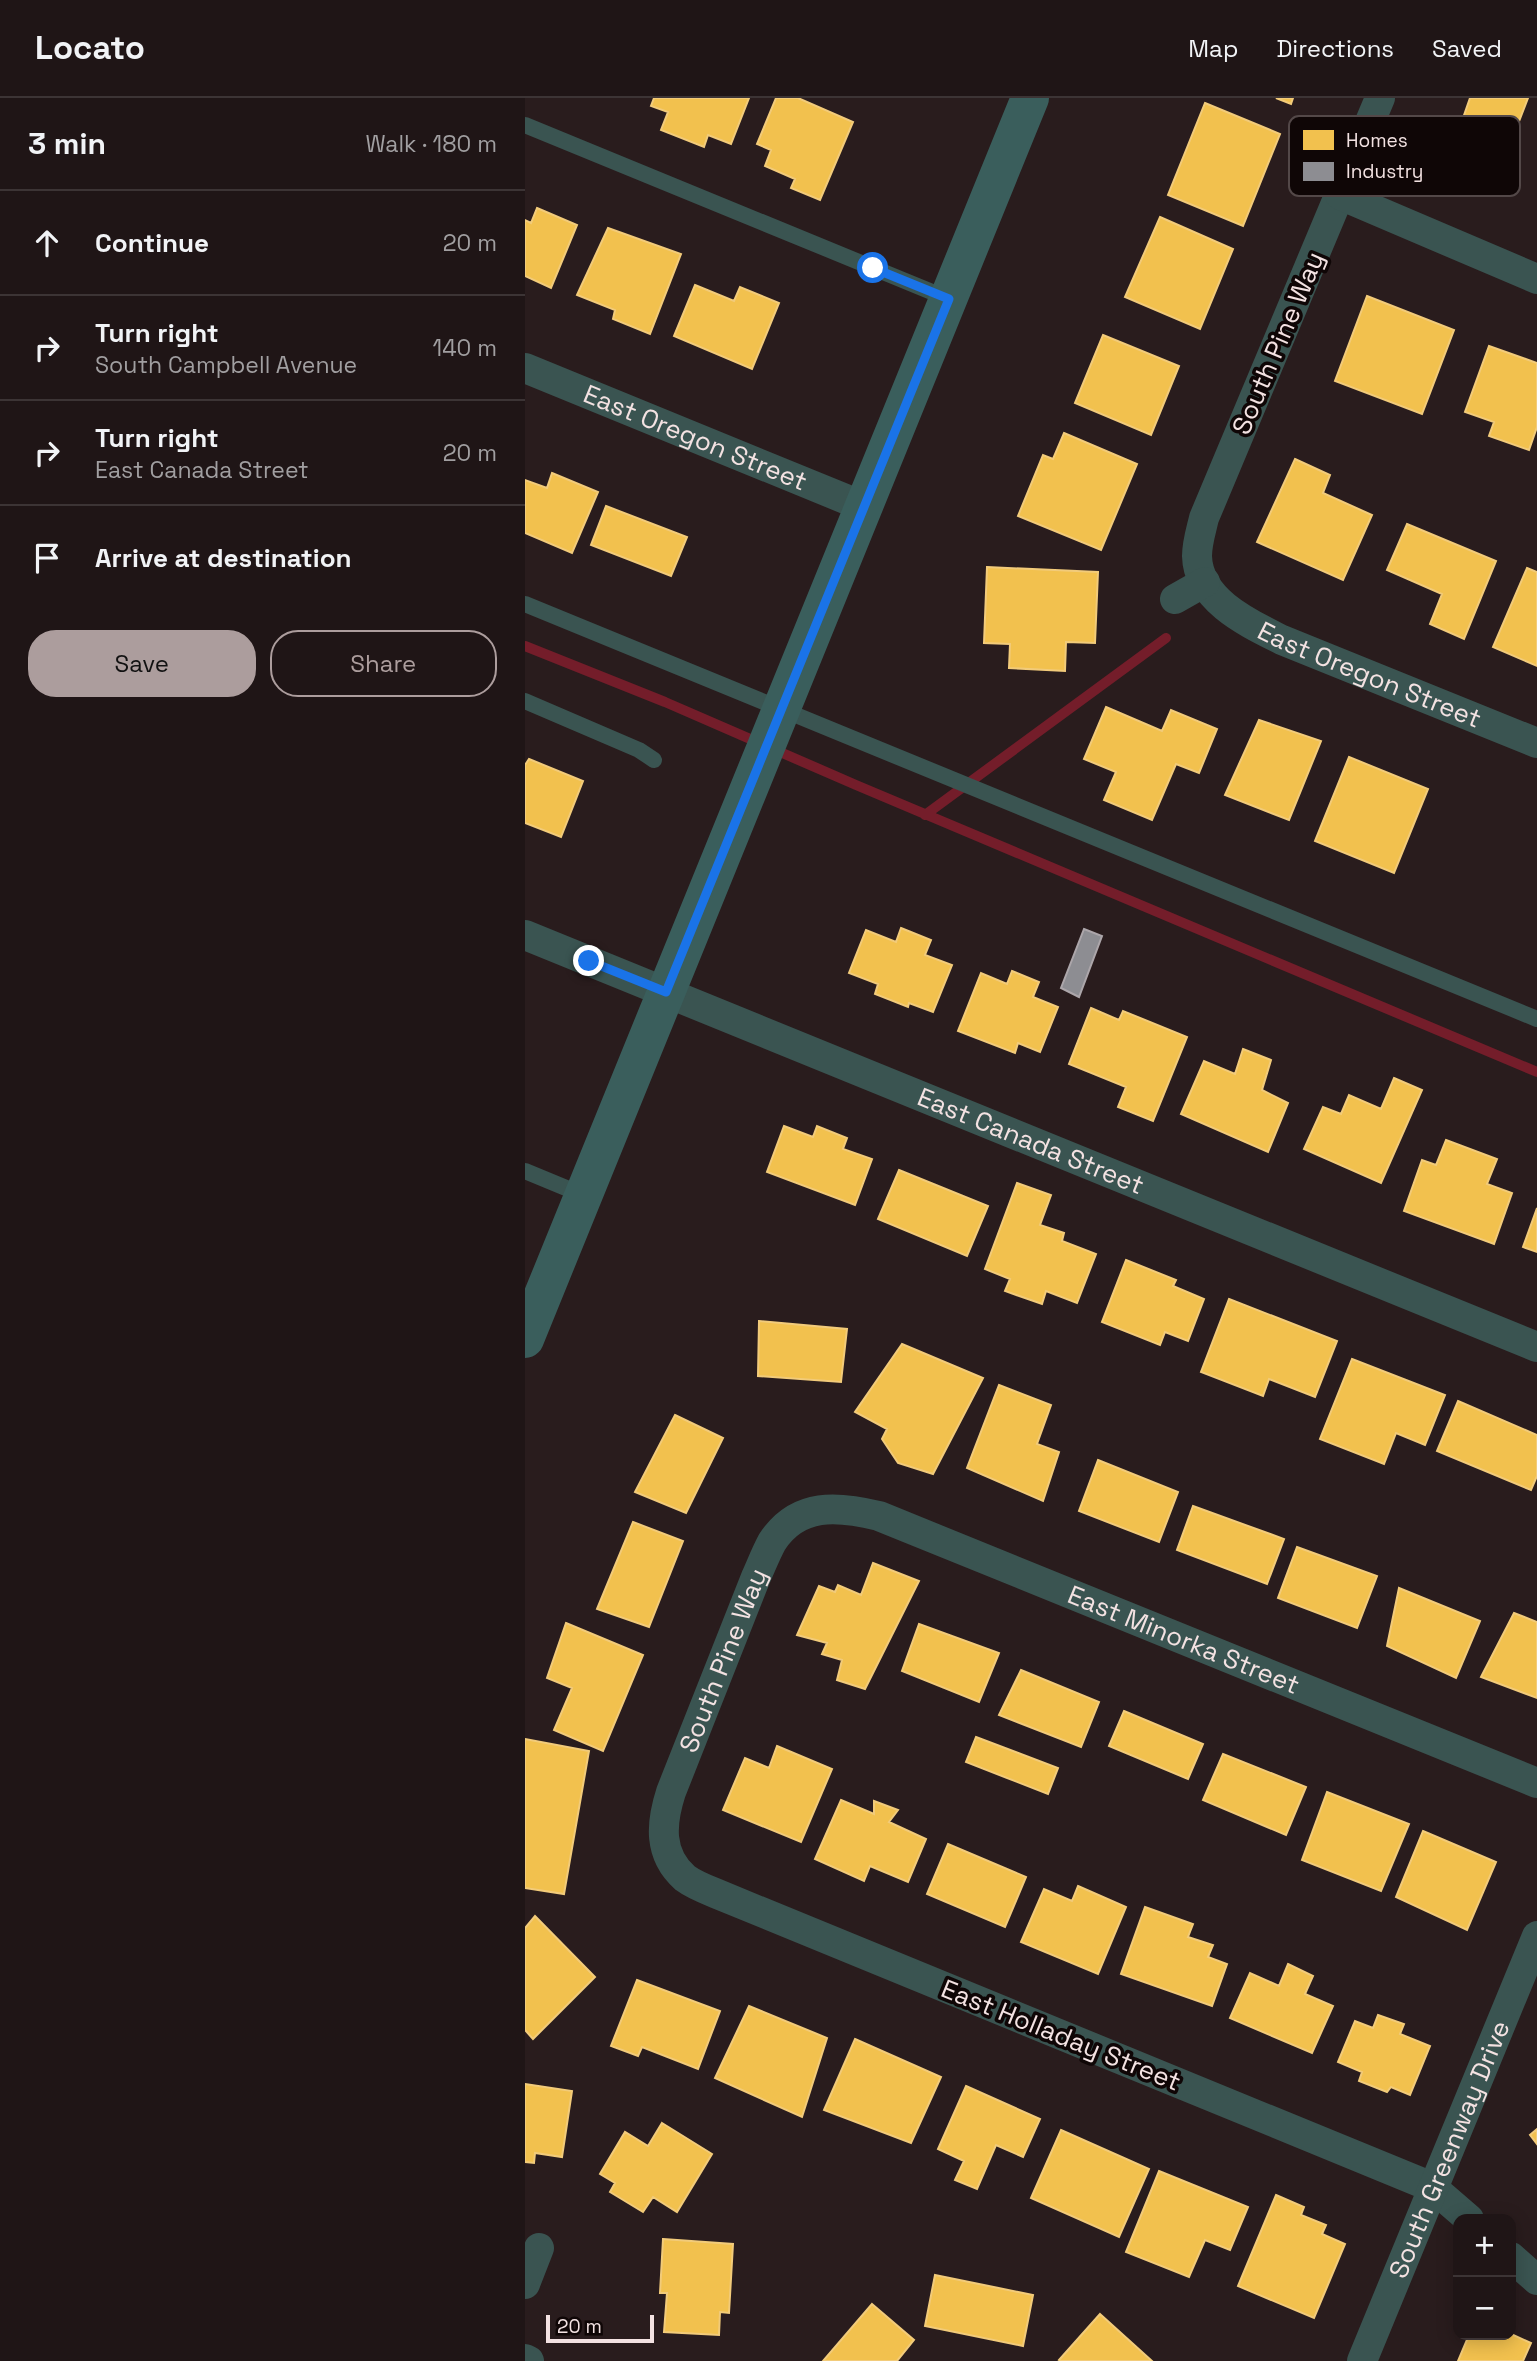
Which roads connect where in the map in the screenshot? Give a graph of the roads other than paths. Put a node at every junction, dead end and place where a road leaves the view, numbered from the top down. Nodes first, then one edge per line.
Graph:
1 (1029, 98) edge
2 (1380, 98) edge
3 (1373, 116) edge
4 (525, 125) edge
5 (1340, 196) edge
6 (1342, 196) edge
7 (1537, 279) edge
8 (949, 299) junction
9 (525, 368) edge
10 (865, 507) junction
11 (1207, 586) junction
12 (1175, 599) dead end
13 (525, 604) edge
14 (525, 701) edge
15 (779, 718) junction
16 (1537, 743) edge
17 (654, 760) dead end
18 (525, 935) edge
19 (666, 992) junction
20 (1537, 1019) edge
21 (525, 1171) edge
22 (583, 1195) junction
23 (525, 1339) edge
24 (1537, 1347) edge
25 (826, 1508) joint
26 (1537, 1783) edge
27 (663, 1843) joint
28 (1537, 1936) edge
29 (1433, 2187) junction
30 (1463, 2214) edge
31 (539, 2248) dead end
32 (1516, 2261) edge
33 (1537, 2280) edge
34 (525, 2284) edge
35 (1362, 2361) edge

1 - 8 main road
2 - 3 street, South Pine Way
4 - 8 lane
5 - 11 street, South Pine Way
6 - 7 street
8 - 10 main road
9 - 10 street, East Oregon Street
10 - 15 main road
11 - 12 street
11 - 16 street, East Oregon Street
13 - 15 lane
14 - 17 lane
15 - 19 main road
15 - 20 lane
18 - 19 street, East Canada Street
19 - 22 main road
19 - 24 street, East Canada Street
21 - 22 lane
22 - 23 main road
25 - 26 street, East Minorka Street
25 - 27 street, South Pine Way
27 - 29 street, East Holladay Street
28 - 29 street, South Greenway Drive
29 - 30 street, East Holladay Street
29 - 35 street, South Greenway Drive
31 - 34 street
32 - 33 street

